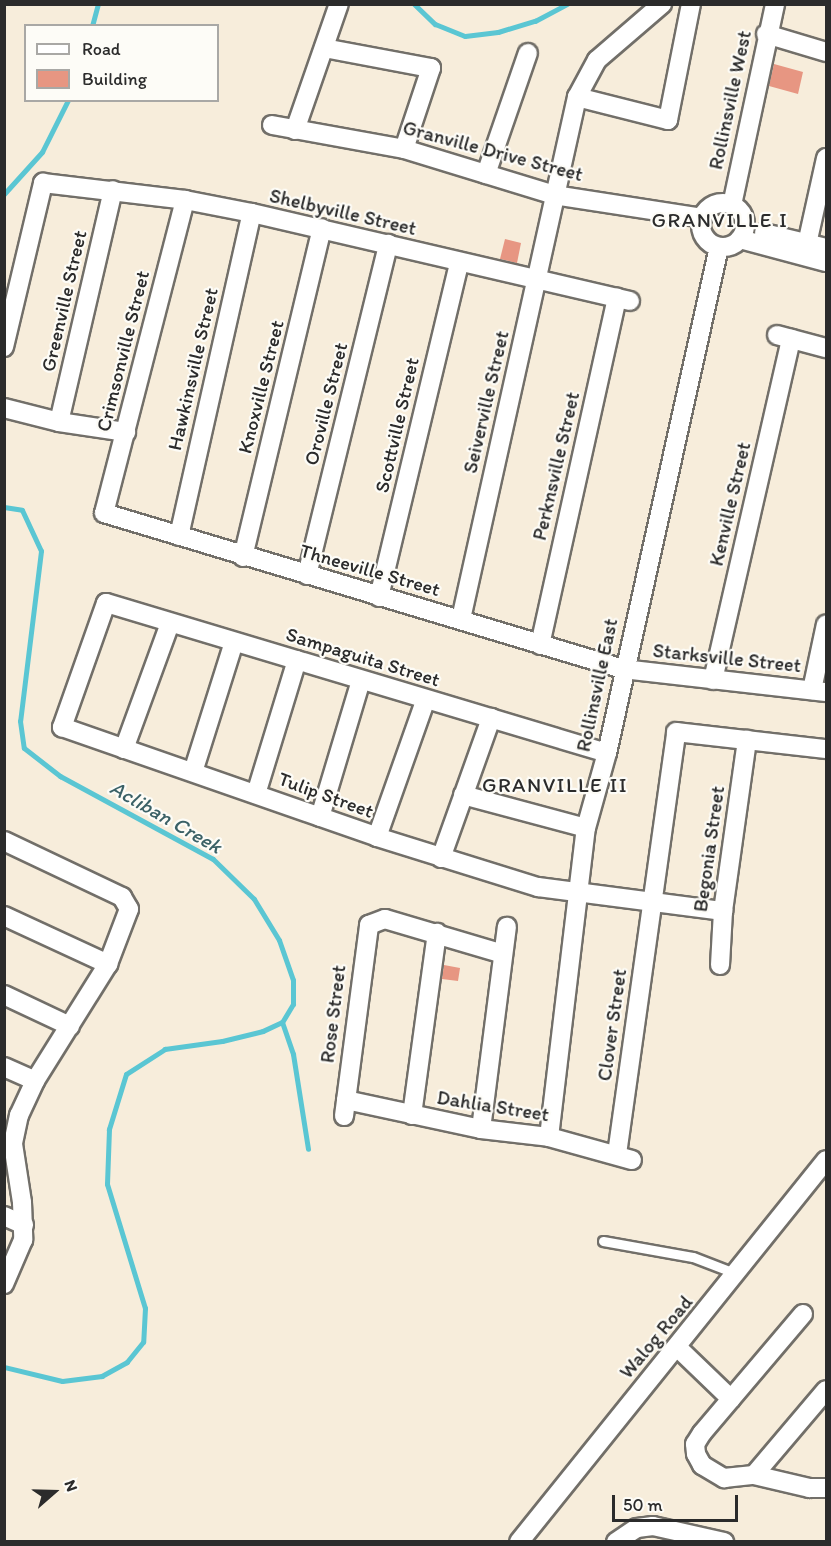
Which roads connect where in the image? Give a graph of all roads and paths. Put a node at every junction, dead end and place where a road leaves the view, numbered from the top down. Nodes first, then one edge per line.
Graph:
1 (339, 4) edge
2 (662, 4) edge
3 (691, 4) edge
4 (775, 4) edge
5 (766, 34) junction
6 (324, 48) junction
7 (826, 52) edge
8 (528, 53) dead end
9 (577, 98) junction
10 (272, 125) dead end
11 (295, 130) junction
12 (404, 149) junction
13 (826, 158) edge
14 (486, 174) junction
15 (113, 190) junction
16 (554, 195) junction
17 (185, 200) junction
18 (732, 205) junction
19 (252, 213) junction
20 (702, 218) junction
21 (322, 228) junction
22 (743, 234) junction
23 (388, 244) junction
24 (807, 244) junction
25 (719, 247) junction
26 (826, 248) edge
27 (826, 262) edge
28 (459, 264) junction
29 (537, 280) junction
30 (624, 299) joint
31 (4, 347) edge
32 (826, 348) edge
33 (4, 408) edge
34 (58, 422) junction
35 (126, 432) junction
36 (104, 513) joint
37 (179, 536) junction
38 (243, 557) junction
39 (307, 575) junction
40 (379, 597) junction
41 (461, 619) junction
42 (170, 623) junction
43 (826, 624) edge
44 (234, 642) junction
45 (540, 645) junction
46 (297, 660) junction
47 (623, 669) junction
48 (361, 680) junction
49 (713, 680) junction
50 (819, 691) edge
51 (426, 699) junction
52 (491, 718) junction
53 (62, 727) joint
54 (747, 740) junction
55 (124, 749) junction
56 (826, 749) edge
57 (607, 753) junction
58 (193, 772) junction
59 (256, 794) junction
60 (463, 795) junction
61 (320, 818) junction
62 (586, 828) junction
63 (377, 837) junction
64 (4, 841) edge
65 (441, 858) junction
66 (578, 893) junction
67 (652, 903) junction
68 (723, 911) junction
69 (4, 916) edge
70 (507, 927) dead end
71 (437, 933) junction
72 (503, 954) junction
73 (108, 964) junction
74 (720, 965) dead end
75 (4, 995) edge
76 (70, 1026) junction
77 (4, 1066) edge
78 (35, 1081) junction
79 (345, 1108) joint
80 (412, 1114) junction
81 (481, 1129) junction
82 (549, 1137) junction
83 (9, 1142) edge
84 (625, 1157) joint
85 (826, 1160) edge
86 (4, 1216) edge
87 (24, 1225) junction
88 (603, 1241) dead end
89 (737, 1274) junction
90 (4, 1284) edge
91 (803, 1314) dead end
92 (677, 1347) junction
93 (826, 1390) edge
94 (731, 1399) junction
95 (754, 1475) junction
96 (826, 1488) edge
97 (526, 1539) edge
98 (616, 1542) edge
99 (724, 1542) edge

1 - 6 street
2 - 9 street, Seiverville Street
3 - 9 street
4 - 5 street, Rollinsville West
5 - 7 street
5 - 18 street, Rollinsville West
6 - 11 street
6 - 12 street
8 - 14 street
9 - 16 street, Seiverville Street
10 - 11 street, Granville Drive Street
11 - 12 street, Granville Drive Street
12 - 14 street, Granville Drive Street
13 - 24 street
14 - 16 street, Granville Drive Street
15 - 17 street, Shelbyville Street
15 - 31 street, Shelbyville Street
15 - 34 street, Greenville Street
16 - 20 street, Granville Drive Street
16 - 29 street, Seiverville Street
17 - 19 street, Shelbyville Street
17 - 35 street, Crimsonville Street
18 - 20 street
18 - 22 street
19 - 21 street, Shelbyville Street
19 - 37 street, Hawkinsville Street
20 - 25 street
21 - 23 street, Shelbyville Street
21 - 38 street, Knoxville Street
22 - 24 street
22 - 25 street
22 - 27 street
23 - 28 street, Shelbyville Street
23 - 39 street, Oroville Street
24 - 26 street
25 - 47 street, Rollinsville East
28 - 29 street, Shelbyville Street
28 - 40 street, Scottville Street
29 - 30 street, Shelbyville Street
29 - 41 street, Seiverville Street
30 - 45 street, Perknsville Street
32 - 49 street, Kenville Street
33 - 34 street
34 - 35 street
35 - 36 street, Crimsonville Street
36 - 37 street, Thneeville Street
37 - 38 street, Thneeville Street
38 - 39 street, Thneeville Street
39 - 40 street, Thneeville Street
40 - 41 street, Thneeville Street
41 - 45 street, Thneeville Street
42 - 44 street, Sampaguita Street
42 - 53 street, Sampaguita Street
42 - 55 street
43 - 50 street
44 - 46 street, Sampaguita Street
44 - 58 street
45 - 47 street, Thneeville Street
46 - 48 street, Sampaguita Street
46 - 59 street
47 - 49 street, Starksville Street
47 - 57 street, Rollinsville East
48 - 51 street, Sampaguita Street
48 - 61 street
49 - 50 street, Starksville Street
51 - 52 street, Sampaguita Street
51 - 63 street
52 - 57 street, Sampaguita Street
52 - 60 street
53 - 55 street, Tulip Street
54 - 56 street
54 - 67 street, Clover Street
54 - 68 street, Begonia Street
55 - 58 street, Tulip Street
57 - 62 street, Rollinsville East
58 - 59 street, Tulip Street
59 - 61 street, Tulip Street
60 - 62 street
60 - 65 street
61 - 63 street, Tulip Street
62 - 66 street, Rollinsville East
63 - 65 street, Tulip Street
64 - 73 street
65 - 66 street, Tulip Street
66 - 67 street, Tulip Street
66 - 82 street, Rollinsville East
67 - 68 street, Tulip Street
67 - 84 street, Clover Street
68 - 74 street, Begonia Street
69 - 73 street
70 - 72 street
71 - 72 street
71 - 79 street, Rose Street
71 - 80 street
72 - 81 street
73 - 76 street
75 - 76 street
76 - 78 street
77 - 78 street
78 - 83 street
79 - 80 street, Dahlia Street
80 - 81 street, Dahlia Street
81 - 82 street, Dahlia Street
82 - 84 street, Dahlia Street
83 - 87 street
85 - 89 street, Walog Road
86 - 87 street
87 - 90 street
88 - 89 lane
89 - 92 street, Walog Road
91 - 94 street
92 - 94 street
92 - 97 street, Walog Road
93 - 95 street
94 - 95 street
95 - 96 street
98 - 99 street

